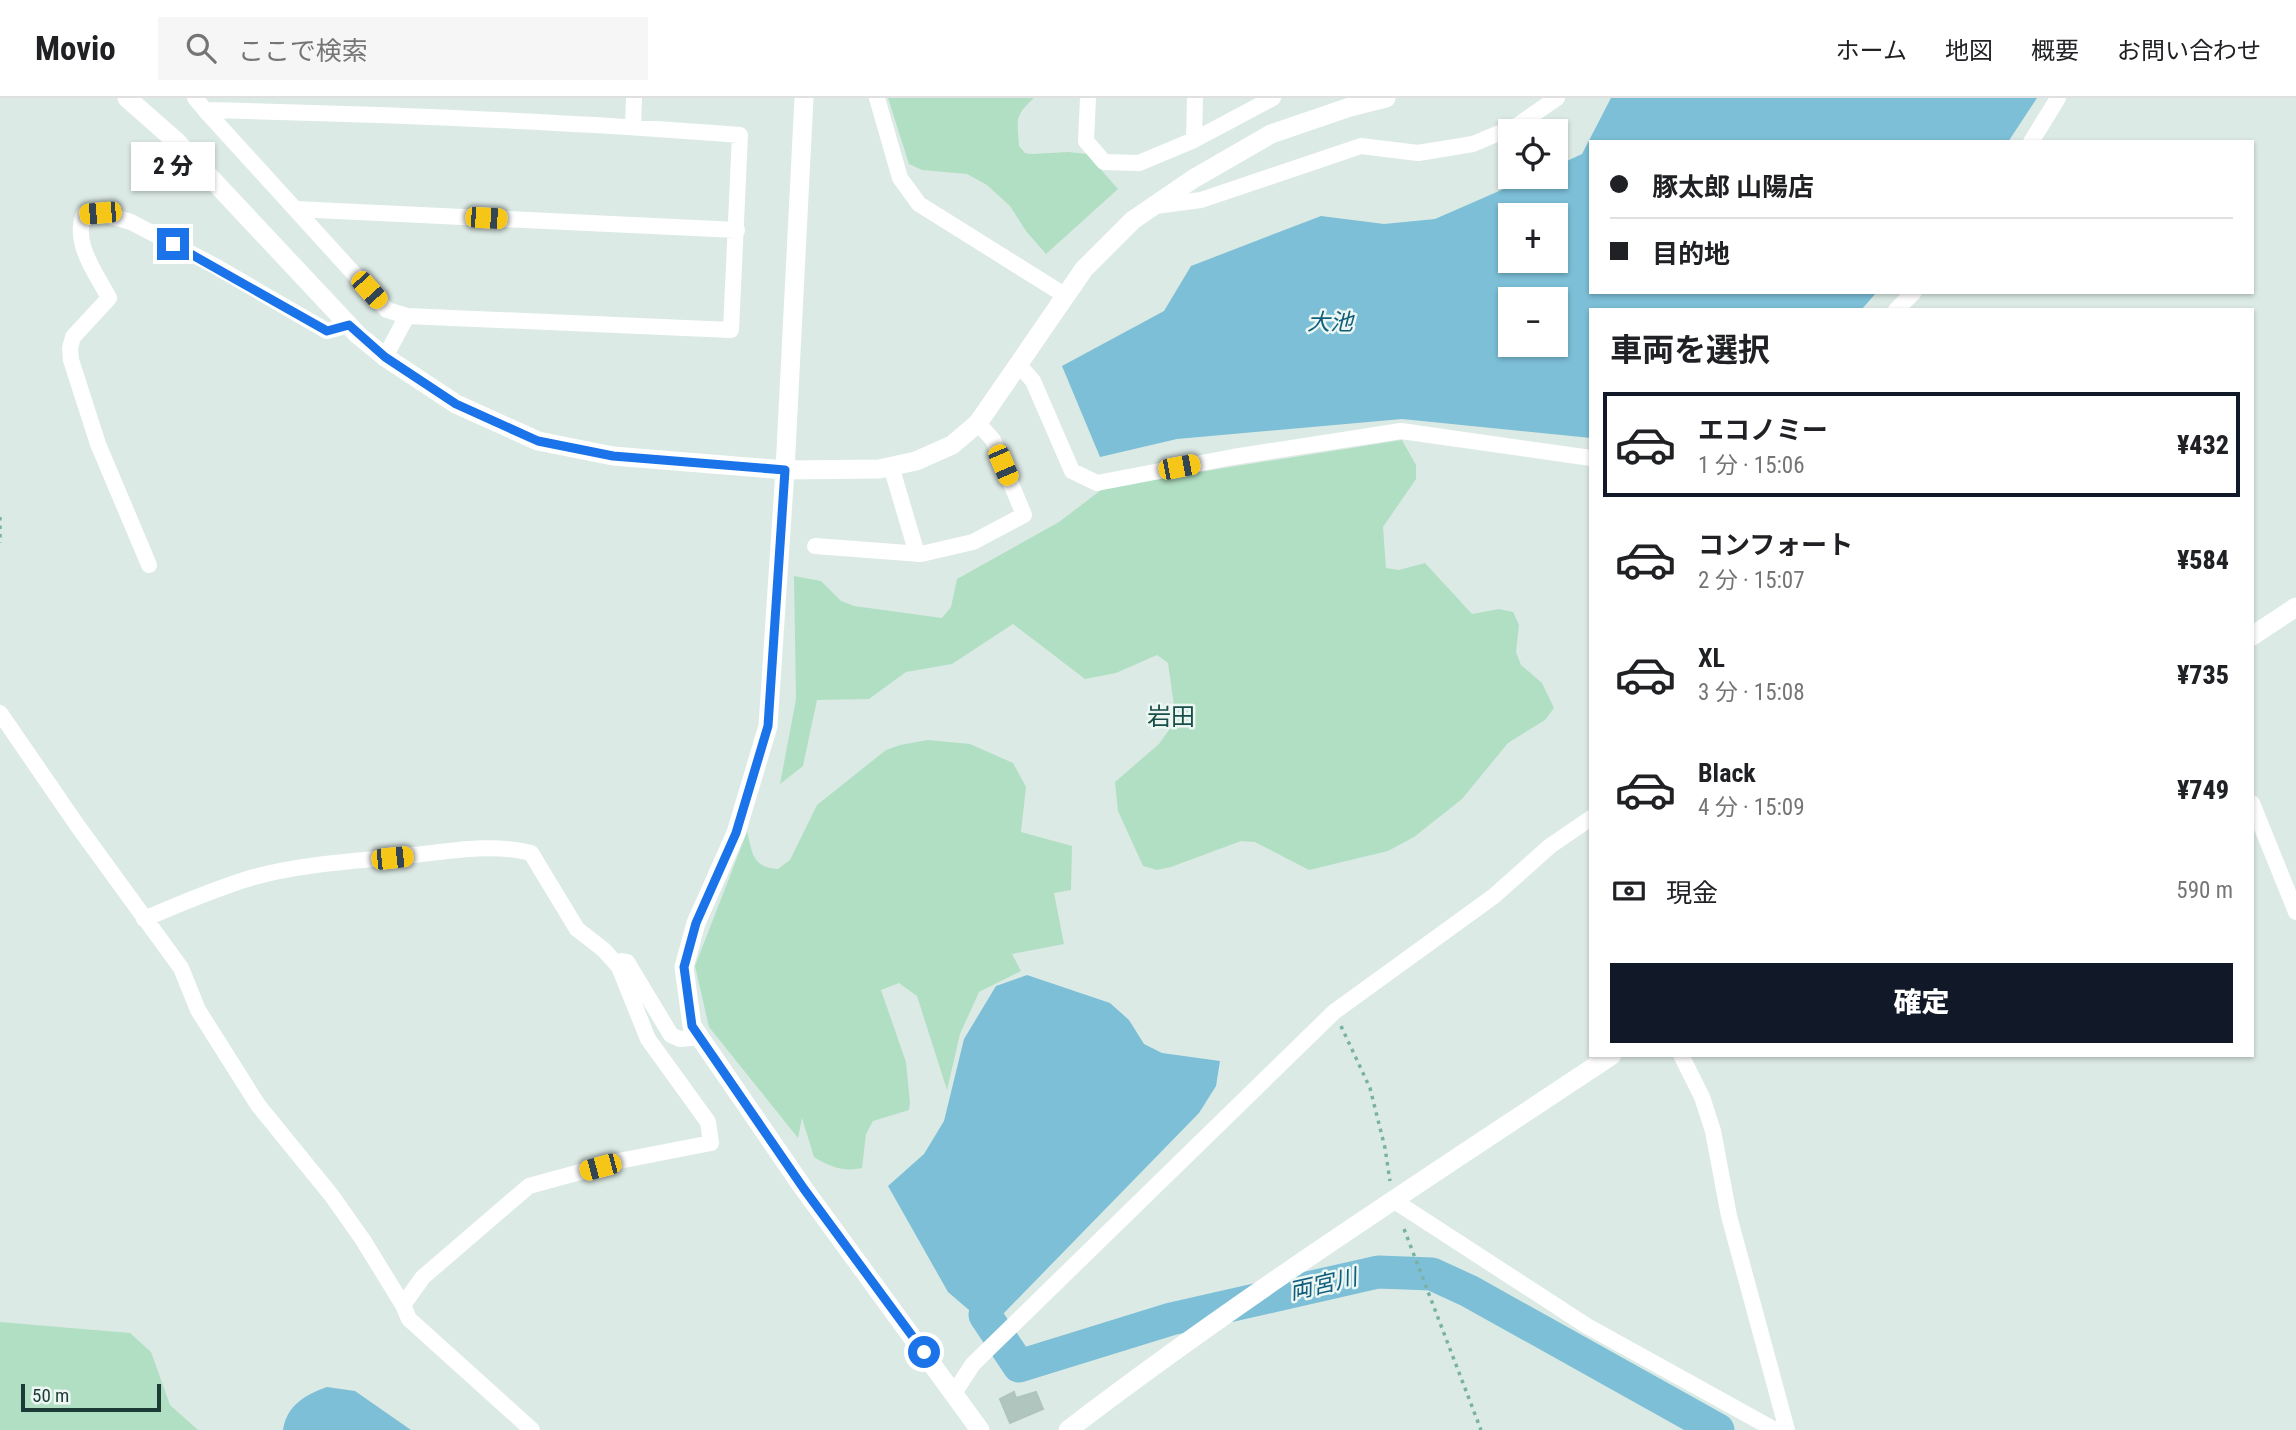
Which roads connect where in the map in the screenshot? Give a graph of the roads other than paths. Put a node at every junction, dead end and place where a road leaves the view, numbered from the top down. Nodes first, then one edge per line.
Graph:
1 (127, 98) edge
2 (634, 98) edge
3 (804, 98) edge
4 (877, 98) edge
5 (1088, 98) edge
6 (1195, 98) edge
7 (1273, 98) edge
8 (1386, 98) edge
9 (1558, 98) edge
10 (2058, 98) edge
11 (200, 104) edge
12 (633, 127) junction
13 (1194, 140) junction
14 (2032, 140) edge
15 (1155, 206) junction
16 (296, 209) junction
17 (737, 230) junction
18 (1912, 294) edge
19 (1066, 296) junction
20 (1898, 308) edge
21 (407, 316) junction
22 (349, 325) junction
23 (385, 357) junction
24 (1019, 365) junction
25 (978, 423) junction
26 (1589, 458) edge
27 (891, 466) junction
28 (785, 470) junction
29 (815, 546) dead end
30 (917, 554) junction
31 (149, 565) dead end
32 (2296, 607) edge
33 (2254, 635) edge
34 (0, 713) edge
35 (2254, 808) edge
36 (1589, 819) edge
37 (2296, 912) edge
38 (144, 919) junction
39 (613, 960) junction
40 (700, 1037) junction
41 (1609, 1057) edge
42 (1682, 1057) edge
43 (1394, 1200) junction
44 (403, 1305) junction
45 (954, 1392) junction
46 (532, 1430) edge
47 (980, 1430) edge
48 (1068, 1430) edge
49 (1775, 1430) edge
50 (1787, 1430) edge

1 - 22 street
2 - 12 street
3 - 28 street
4 - 19 street
5 - 13 street
6 - 13 street
7 - 13 street
8 - 15 street
9 - 15 street
10 - 14 street
11 - 12 street
11 - 16 street
12 - 17 street
15 - 19 street
16 - 17 street
16 - 21 street
17 - 21 street
18 - 20 street
19 - 24 street
21 - 23 street
22 - 23 street
22 - 31 street
23 - 28 street
24 - 25 street
24 - 26 street
25 - 27 street
25 - 30 street
27 - 28 street
27 - 30 street
28 - 40 street
29 - 30 street
32 - 33 street
34 - 38 street
35 - 37 street
36 - 45 street
38 - 39 street
38 - 44 street
39 - 40 street
39 - 44 street
40 - 45 street
41 - 43 street
42 - 50 street
43 - 48 street
43 - 49 street
44 - 46 street
45 - 47 street

